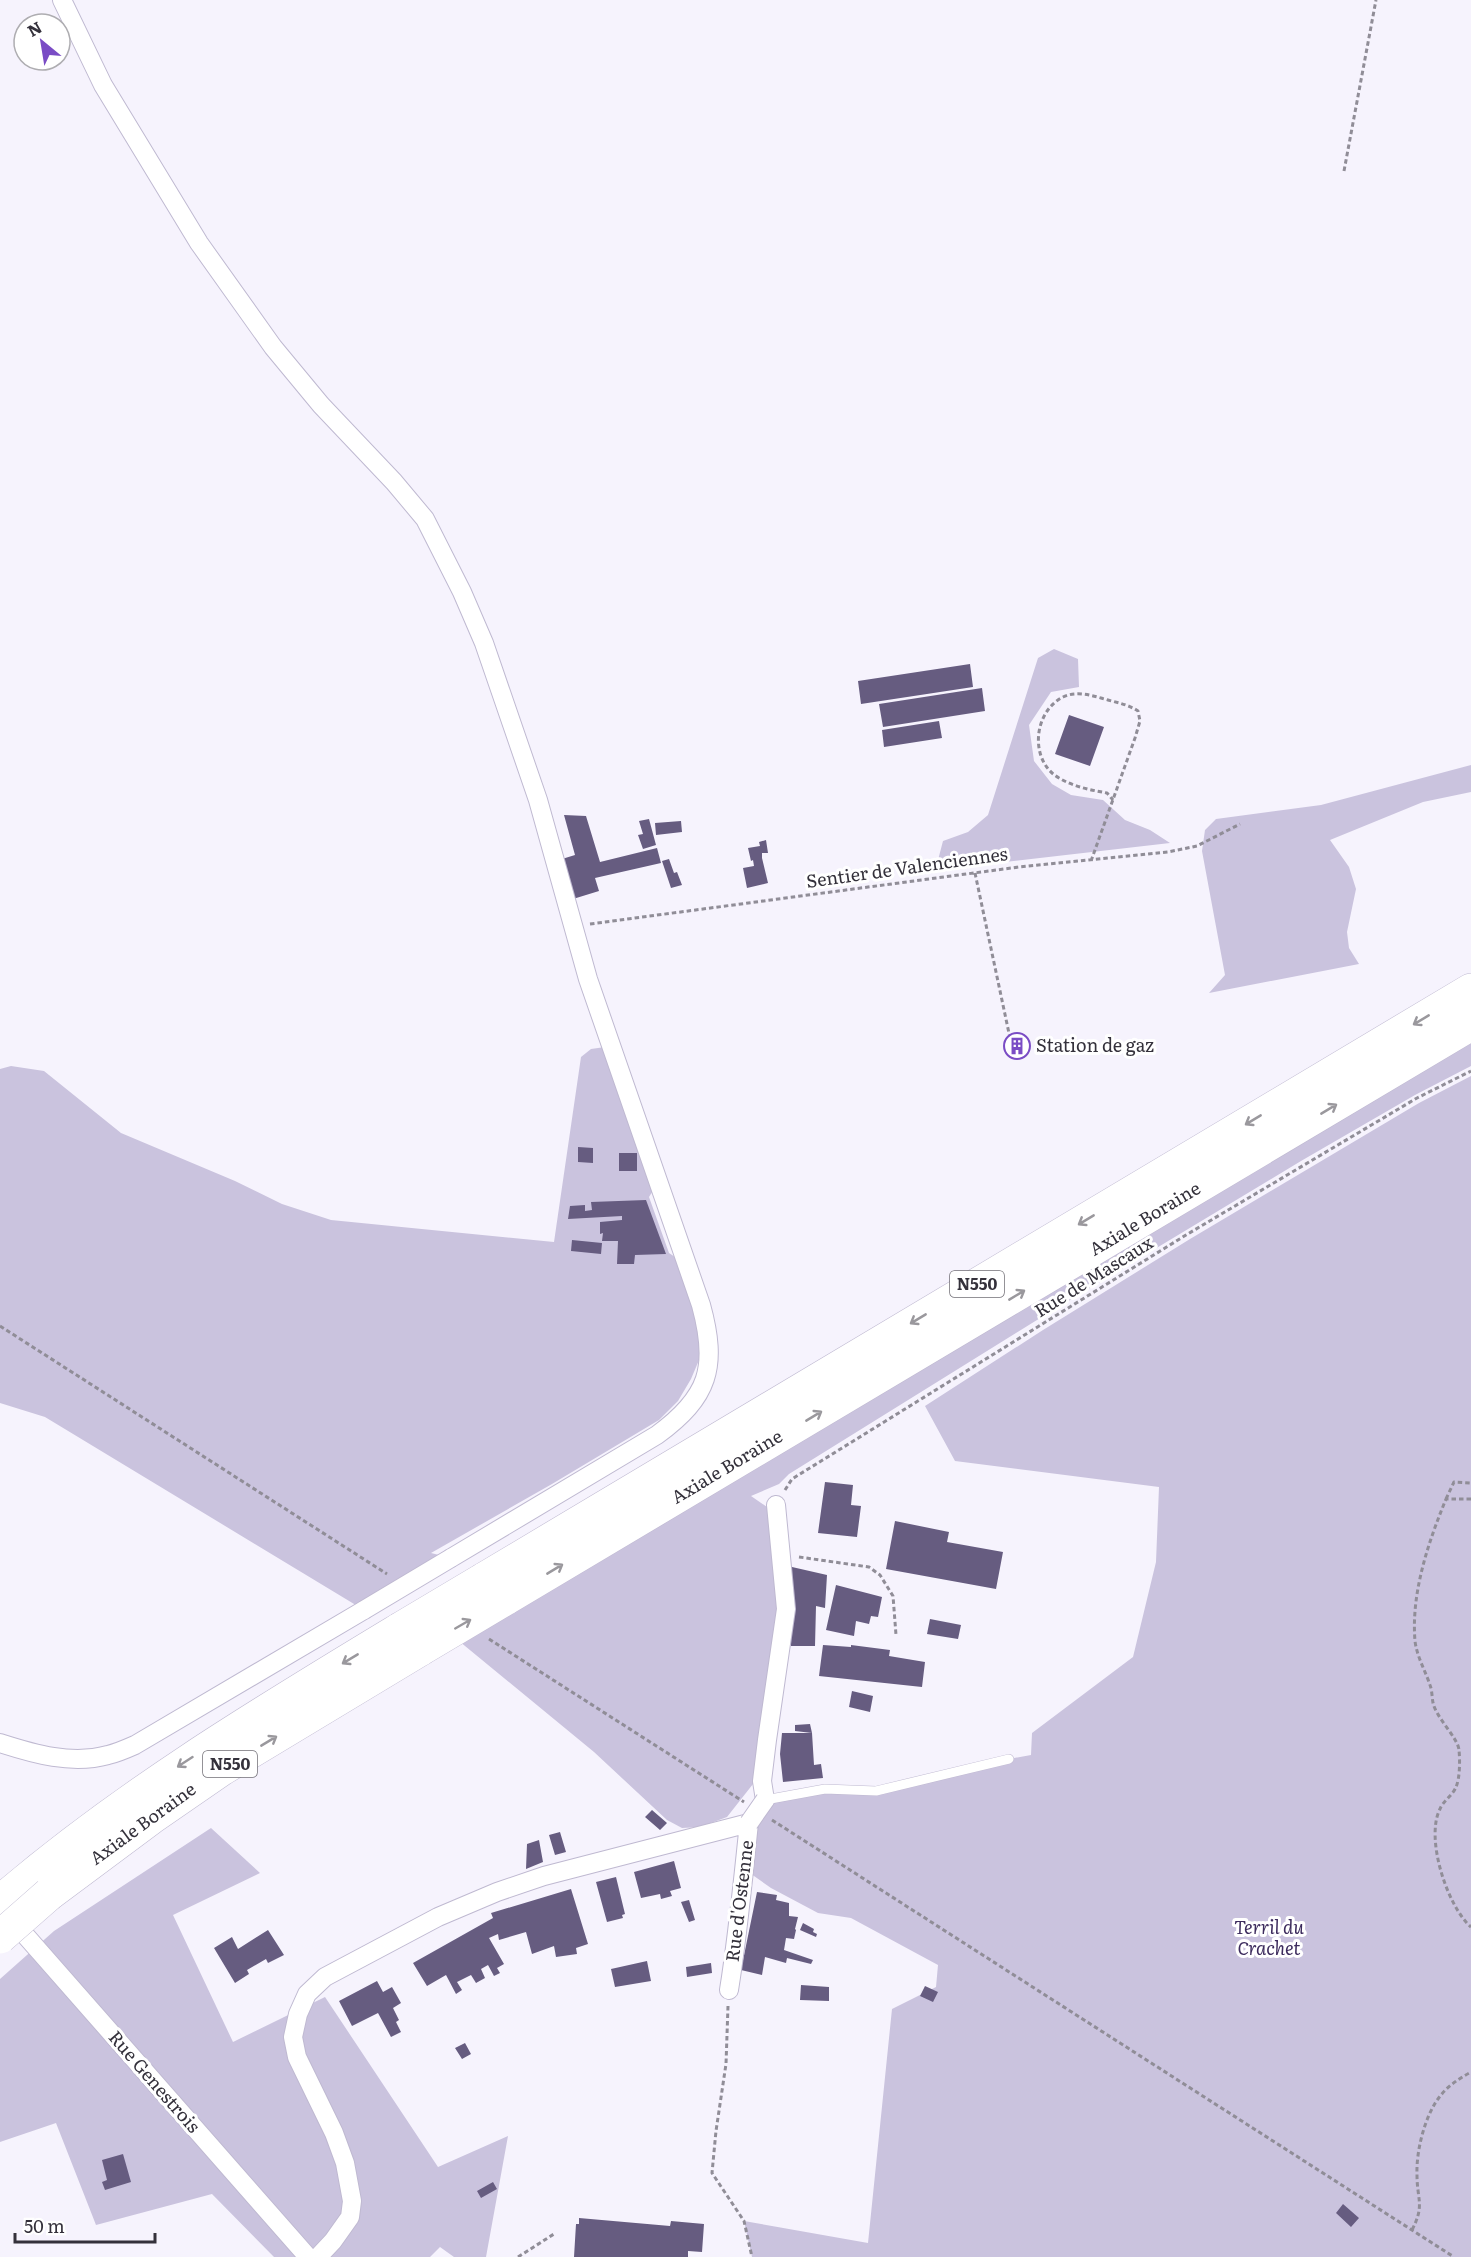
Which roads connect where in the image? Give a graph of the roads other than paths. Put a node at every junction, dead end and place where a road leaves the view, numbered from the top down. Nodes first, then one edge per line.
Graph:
1 (62, 0) edge
2 (1471, 990) edge
3 (1471, 1024) edge
4 (776, 1505) road end
5 (494, 1589) junction
6 (0, 1743) edge
7 (1009, 1759) dead end
8 (759, 1807) junction
9 (749, 1823) junction
10 (41, 1884) junction
11 (0, 1905) edge
12 (0, 1937) edge
13 (729, 1990) road end
14 (308, 2257) edge
15 (318, 2257) edge

1 - 6 street, bridge
2 -> 5 highway, Axiale Boraine / N550
5 -> 3 highway, Axiale Boraine / N550
4 - 8 street
5 - 10 highway, Axiale Boraine / N550, bridge
7 - 8 lane
8 - 9 street, Rue d'Ostenne, bridge
9 - 13 street, Rue d'Ostenne
9 - 15 street
10 - 11 highway, Axiale Boraine / N550
10 - 12 highway, Axiale Boraine / N550, bridge
11 - 14 street, Rue Genestrois

